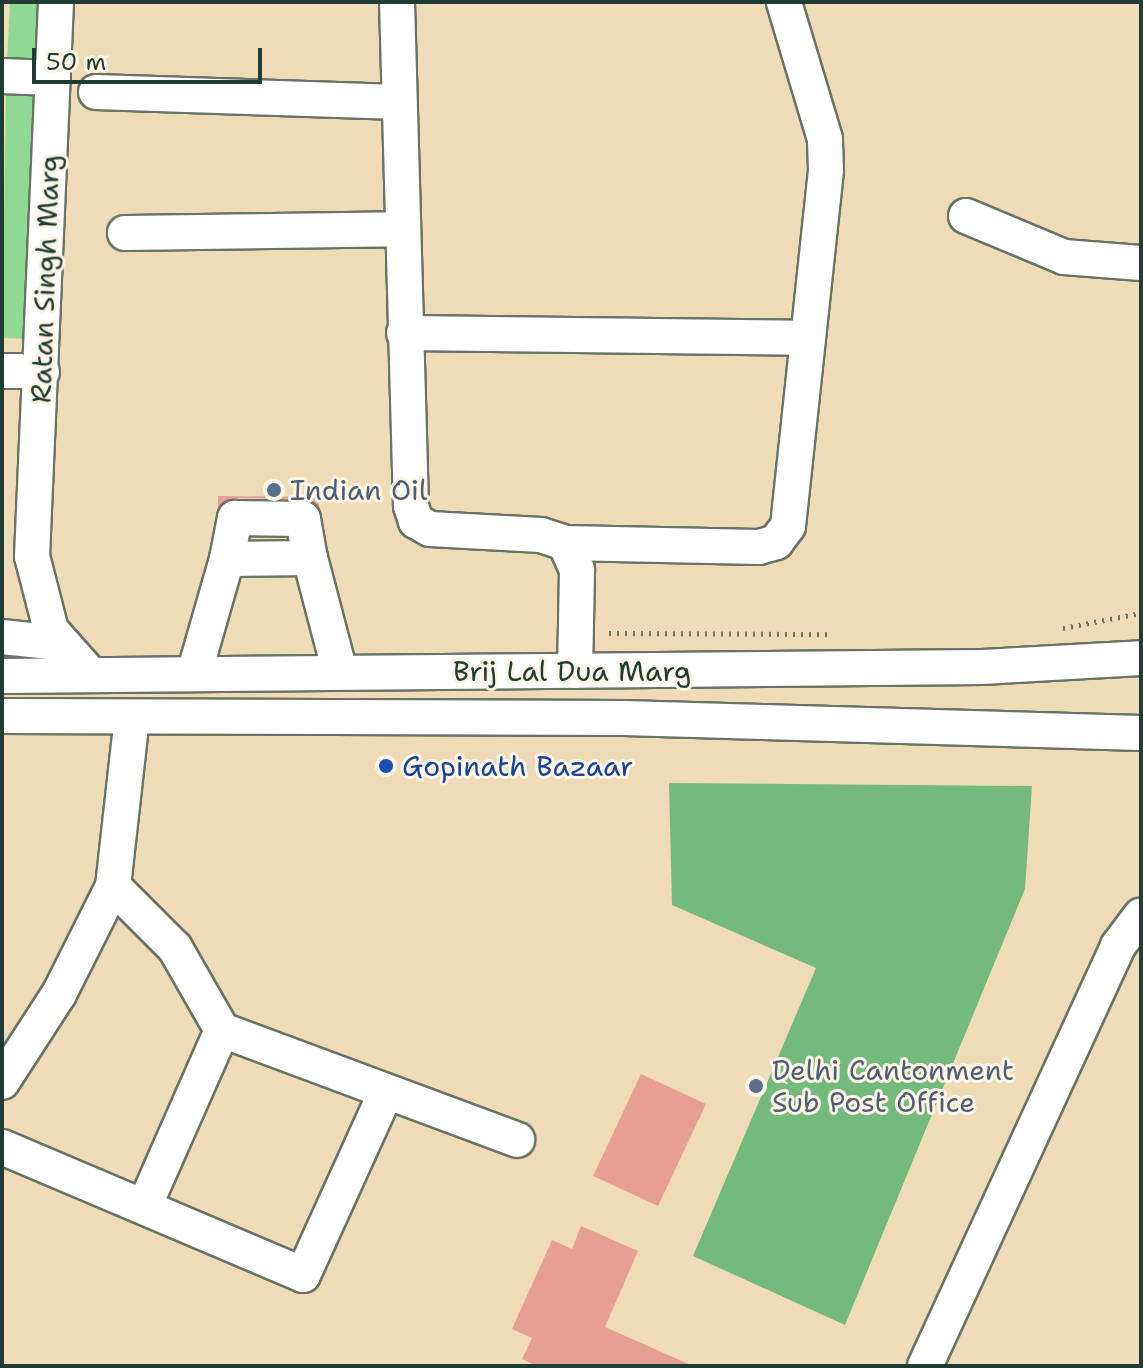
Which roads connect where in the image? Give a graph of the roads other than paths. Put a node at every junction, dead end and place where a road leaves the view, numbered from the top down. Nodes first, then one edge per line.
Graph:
1 (56, 2) edge
2 (397, 2) edge
3 (784, 2) edge
4 (2, 76) edge
5 (53, 78) junction
6 (96, 92) dead end
7 (399, 102) junction
8 (966, 216) dead end
9 (400, 229) junction
10 (125, 233) dead end
11 (1141, 263) edge
12 (404, 333) junction
13 (806, 338) junction
14 (2, 371) edge
15 (42, 372) junction
16 (565, 543) junction
17 (2, 637) edge
18 (58, 643) junction
19 (1141, 658) edge
20 (575, 671) junction
21 (340, 672) junction
22 (194, 674) junction
23 (91, 675) junction
24 (2, 676) edge
25 (2, 716) edge
26 (132, 717) junction
27 (1141, 733) edge
28 (113, 886) junction
29 (1141, 916) edge
30 (222, 1030) junction
31 (2, 1082) edge
32 (386, 1092) junction
33 (517, 1140) dead end
34 (2, 1147) edge
35 (144, 1207) junction
36 (925, 1366) edge

1 - 5 street, Ratan Singh Marg
2 - 7 street
3 - 13 street
4 - 5 street
5 - 15 street, Ratan Singh Marg
6 - 7 street
7 - 9 street
8 - 11 street
9 - 10 street
9 - 12 street
12 - 13 street
12 - 16 street
13 - 16 street
14 - 15 street
15 - 18 street, Ratan Singh Marg
16 - 20 street
17 - 18 street
18 - 23 street
19 - 20 street, Brij Lal Dua Marg
20 - 21 street, Brij Lal Dua Marg
21 - 22 street, Brij Lal Dua Marg
21 - 22 street
22 - 23 street, Brij Lal Dua Marg
23 - 24 street, Brij Lal Dua Marg
25 - 26 street, Brij Lal Dua Marg
26 - 27 street, Brij Lal Dua Marg
26 - 28 street
28 - 30 street
28 - 31 street
29 - 36 street
30 - 32 street
30 - 35 street
32 - 33 street
32 - 35 street
34 - 35 street

